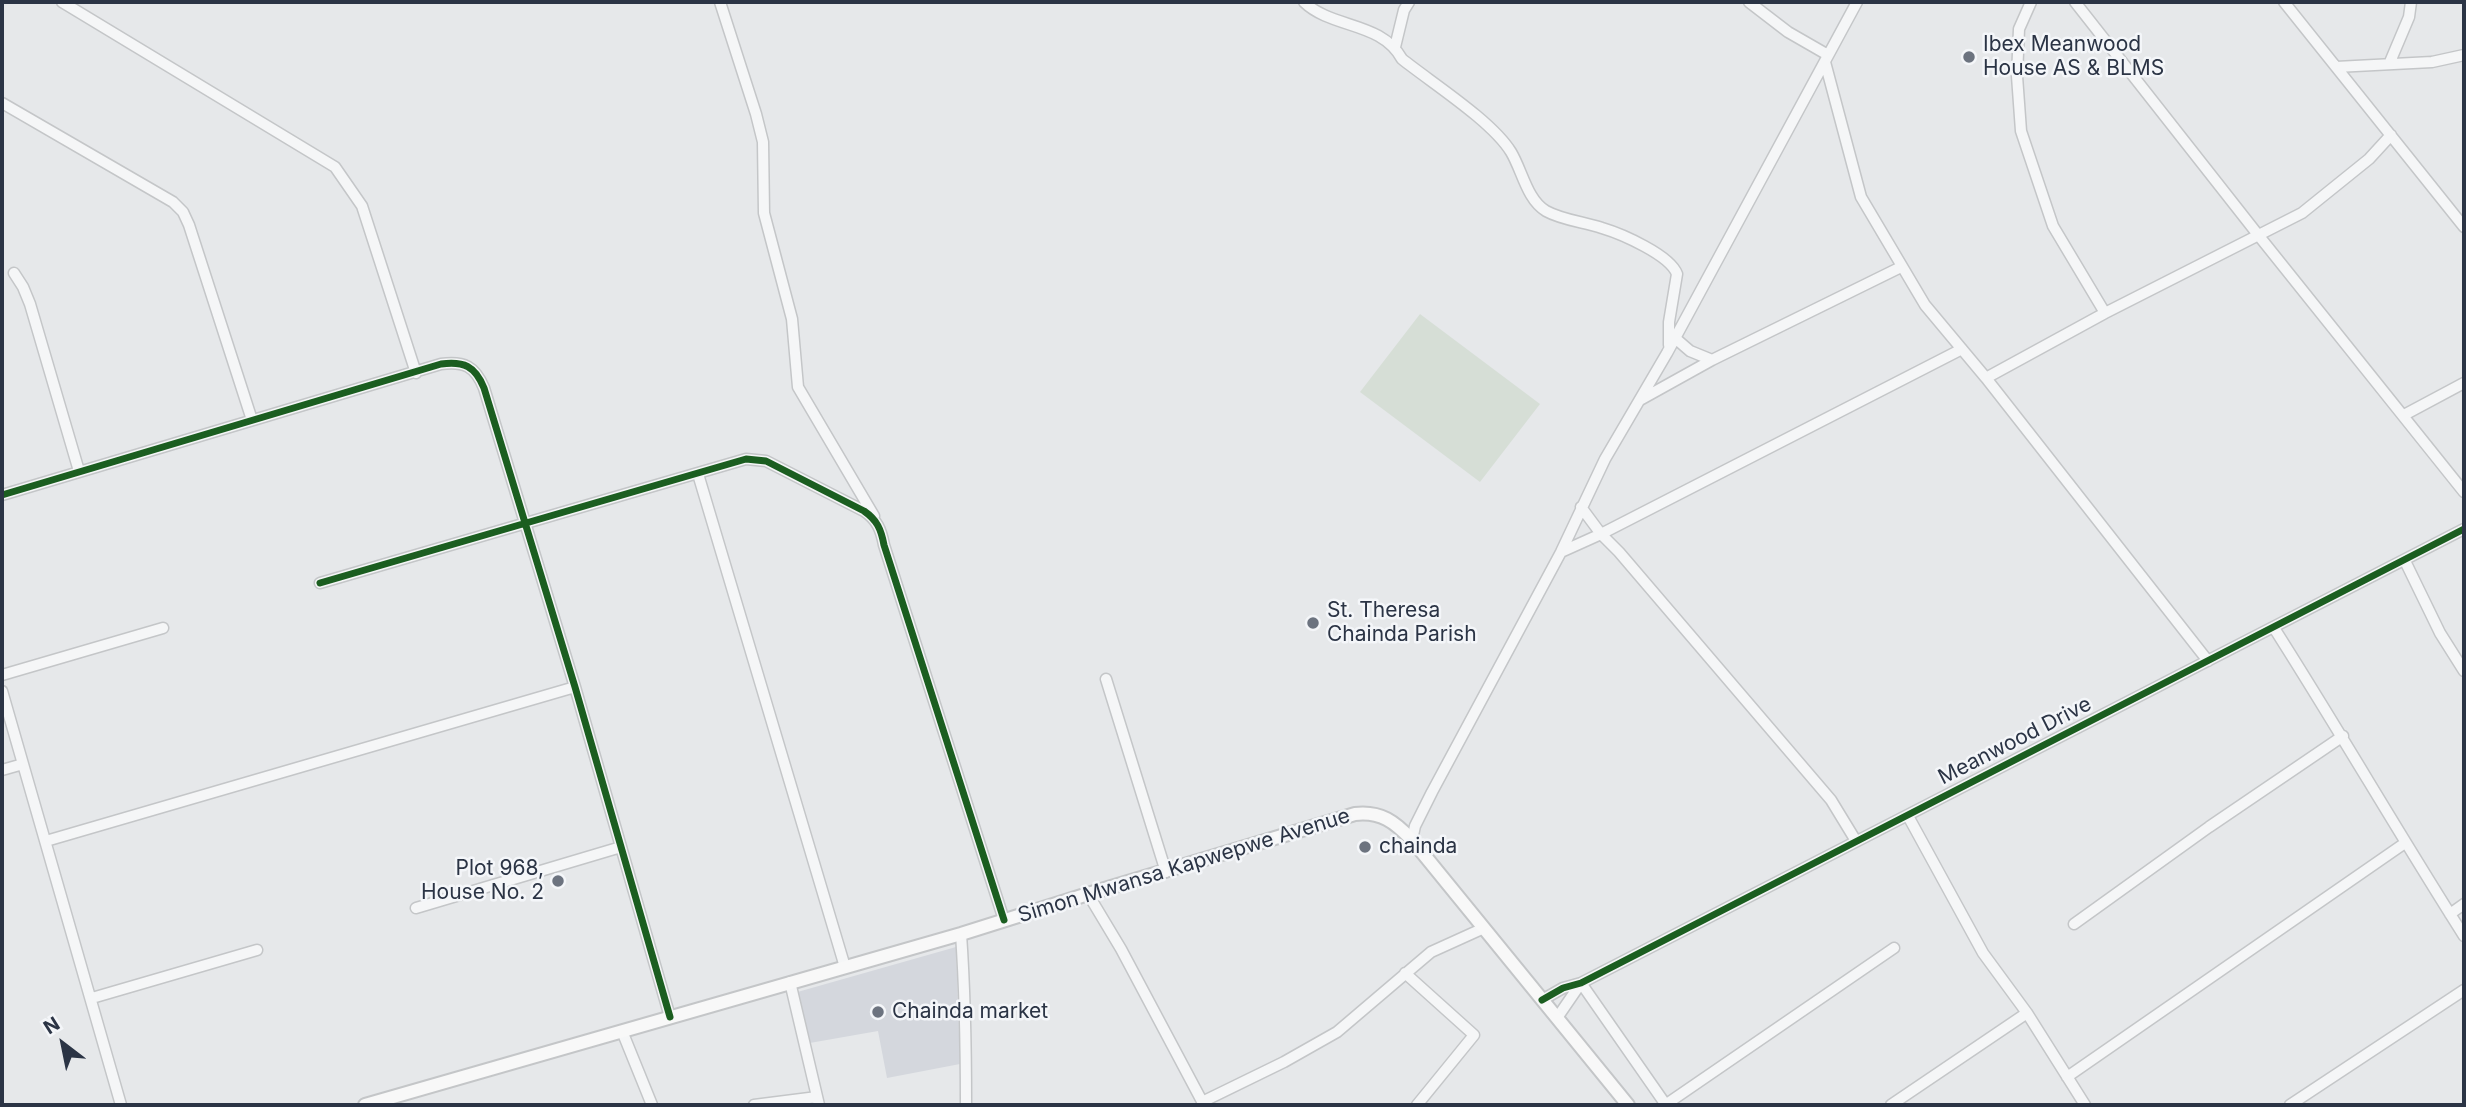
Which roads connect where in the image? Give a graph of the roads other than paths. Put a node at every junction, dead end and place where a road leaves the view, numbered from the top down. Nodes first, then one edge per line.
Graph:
1 (62, 2) edge
2 (720, 2) edge
3 (1304, 2) edge
4 (1409, 2) edge
5 (1749, 2) edge
6 (1857, 2) edge
7 (2031, 2) edge
8 (2075, 2) edge
9 (2284, 2) edge
10 (2411, 2) edge
11 (1395, 47) junction
12 (2464, 55) edge
13 (1826, 59) junction
14 (2390, 62) junction
15 (2336, 67) junction
16 (2, 103) edge
17 (2391, 135) junction
18 (2464, 227) edge
19 (2259, 236) junction
20 (1902, 267) junction
21 (14, 274) dead end
22 (2105, 313) junction
23 (1675, 338) junction
24 (1962, 349) junction
25 (1667, 353) junction
26 (1712, 360) junction
27 (416, 373) junction
28 (1986, 378) junction
29 (2464, 383) edge
30 (1640, 400) junction
31 (2404, 415) junction
32 (252, 420) junction
33 (79, 471) junction
34 (698, 474) junction
35 (2464, 492) edge
36 (2, 495) edge
37 (1581, 507) junction
38 (526, 524) junction
39 (2464, 529) edge
40 (881, 530) junction
41 (1601, 534) junction
42 (1561, 552) junction
43 (2405, 561) junction
44 (320, 583) dead end
45 (163, 628) dead end
46 (2274, 628) junction
47 (2208, 661) junction
48 (2464, 671) edge
49 (2, 675) edge
50 (1106, 679) dead end
51 (575, 687) junction
52 (2, 691) edge
53 (2343, 736) junction
54 (23, 764) junction
55 (2, 770) edge
56 (1908, 816) junction
57 (1412, 840) junction
58 (46, 841) junction
59 (1856, 841) junction
60 (2405, 844) junction
61 (621, 847) junction
62 (1166, 872) junction
63 (1088, 894) junction
64 (2464, 904) edge
65 (416, 908) dead end
66 (2450, 914) junction
67 (1004, 920) junction
68 (2074, 924) dead end
69 (1484, 928) junction
70 (961, 934) junction
71 (2464, 936) edge
72 (1894, 948) dead end
73 (257, 950) dead end
74 (845, 967) junction
75 (1405, 973) junction
76 (790, 982) junction
77 (1581, 983) junction
78 (2464, 990) edge
79 (92, 998) junction
80 (1542, 1000) junction
81 (2027, 1013) junction
82 (670, 1017) junction
83 (1557, 1018) junction
84 (622, 1031) junction
85 (2067, 1077) junction
86 (818, 1101) edge
87 (389, 1102) edge
88 (1203, 1104) edge
89 (121, 1105) edge
90 (365, 1105) edge
91 (652, 1105) edge
92 (754, 1105) edge
93 (966, 1105) edge
94 (1417, 1105) edge
95 (1629, 1105) edge
96 (1665, 1105) edge
97 (1891, 1105) edge
98 (2085, 1105) edge
99 (2290, 1105) edge

1 - 27 street
2 - 40 street
3 - 11 street
4 - 11 street
5 - 13 street
6 - 13 street
7 - 22 street
8 - 19 street
9 - 15 street
10 - 14 street
11 - 25 street
12 - 14 street
13 - 20 street
13 - 23 street
14 - 15 street
15 - 17 street
16 - 32 street
17 - 18 street
17 - 19 street
19 - 22 street
19 - 31 street
20 - 24 street
20 - 26 street
21 - 33 street
22 - 28 street
23 - 25 street
23 - 26 street
24 - 28 street
24 - 41 street
25 - 30 street
26 - 30 street
27 - 32 street
27 - 38 street
28 - 47 street
29 - 31 street
30 - 37 street
31 - 35 street
32 - 33 street
33 - 36 street
34 - 38 street
34 - 40 street
34 - 74 street
37 - 41 street
37 - 42 street
38 - 44 street
38 - 51 street
39 - 43 street, Meanwood Drive
40 - 67 street
41 - 42 street
41 - 59 street
42 - 57 street
43 - 46 street, Meanwood Drive
43 - 48 street
45 - 49 street
46 - 47 street, Meanwood Drive
46 - 53 street
47 - 56 street, Meanwood Drive
50 - 62 street
51 - 58 street
51 - 61 street
52 - 54 street
53 - 60 street
53 - 68 street
54 - 55 street
54 - 58 street
56 - 59 street, Meanwood Drive
56 - 81 street
57 - 62 main road, Simon Mwansa Kapwepwe Avenue
57 - 69 main road
58 - 79 street
59 - 77 street, Meanwood Drive
60 - 66 street
60 - 85 street
61 - 65 street
61 - 82 street
62 - 63 main road, Simon Mwansa Kapwepwe Avenue
63 - 67 main road, Simon Mwansa Kapwepwe Avenue
63 - 88 street
64 - 66 street
66 - 71 street
67 - 70 main road, Simon Mwansa Kapwepwe Avenue
69 - 75 street
69 - 80 main road
70 - 74 main road, Simon Mwansa Kapwepwe Avenue
70 - 93 street
72 - 96 street
73 - 79 street
74 - 76 main road, Simon Mwansa Kapwepwe Avenue
75 - 88 street
75 - 94 street
76 - 82 main road, Simon Mwansa Kapwepwe Avenue
76 - 86 street
77 - 80 street, Meanwood Drive
77 - 83 street
77 - 96 street
78 - 99 street
79 - 89 street
80 - 83 main road
81 - 85 street
81 - 97 street
82 - 84 main road, Simon Mwansa Kapwepwe Avenue
83 - 95 main road
84 - 87 main road, Simon Mwansa Kapwepwe Avenue
84 - 91 street
85 - 98 street
86 - 92 street
87 - 90 main road, Simon Mwansa Kapwepwe Avenue

